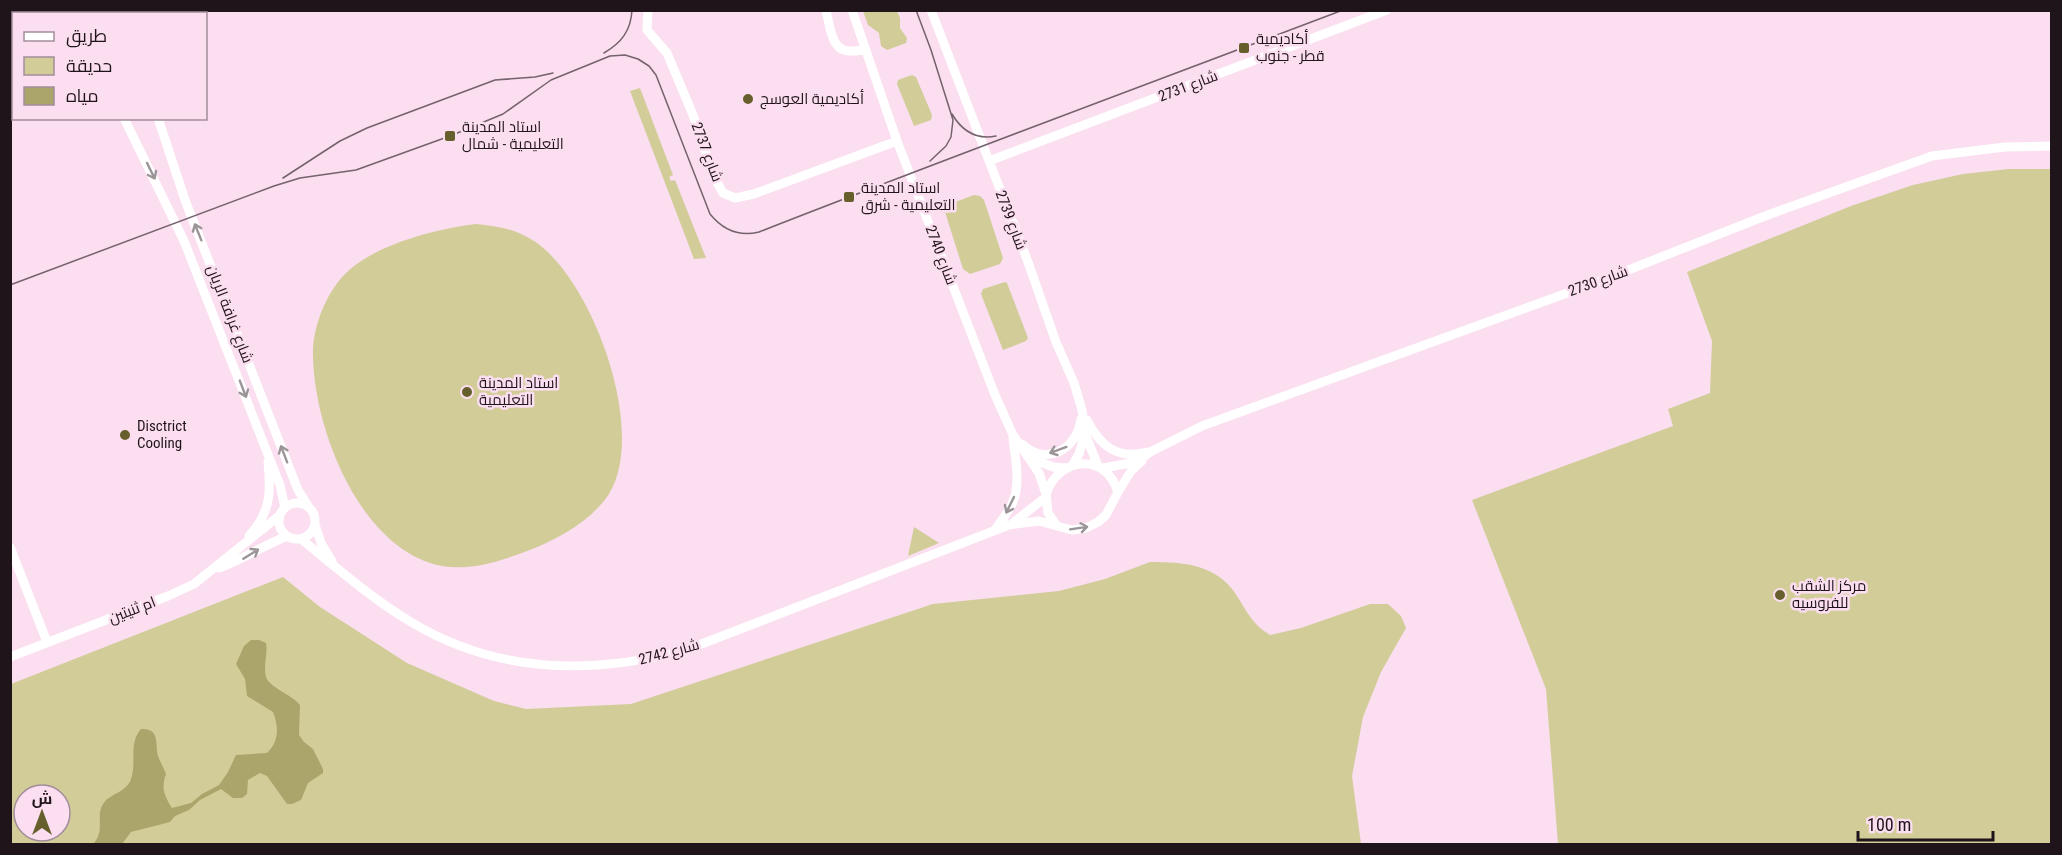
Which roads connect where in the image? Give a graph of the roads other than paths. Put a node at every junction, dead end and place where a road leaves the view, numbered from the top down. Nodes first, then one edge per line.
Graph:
1 (648, 10) edge
2 (826, 10) edge
3 (852, 10) edge
4 (931, 10) edge
5 (1387, 10) edge
6 (865, 49) junction
7 (125, 120) edge
8 (159, 120) edge
9 (897, 141) junction
10 (2052, 146) edge
11 (989, 161) junction
12 (1082, 410) junction
13 (1085, 431) junction
14 (1013, 435) junction
15 (1152, 451) junction
16 (267, 454) junction
17 (1028, 457) junction
18 (1070, 467) junction
19 (1100, 467) junction
20 (1118, 492) junction
21 (1046, 495) junction
22 (308, 506) junction
23 (282, 512) junction
24 (315, 525) junction
25 (1009, 525) junction
26 (1057, 526) junction
27 (995, 530) junction
28 (287, 536) junction
29 (300, 539) junction
30 (10, 547) edge
31 (235, 550) junction
32 (334, 566) junction
33 (214, 570) junction
34 (47, 642) junction
35 (10, 657) edge

1 - 9 street, شارع 2737
2 - 6 street
3 - 6 street, شارع 2740
4 - 11 street, شارع 2739
5 - 11 street, شارع 2731
6 - 9 street, شارع 2740
7 -> 16 street, شارع غرافة الريان
22 -> 8 street, شارع غرافة الريان
9 - 14 street, شارع 2740
10 - 15 street, شارع 2730
11 - 12 street, شارع 2739
12 - 13 street, شارع 2739
12 -> 14 street
12 - 15 street
13 - 18 street, شارع 2739
13 - 19 street, شارع 2739
14 - 17 street, شارع 2740
14 -> 27 street
15 - 19 street, شارع 2730
15 - 20 street, شارع 2730
16 - 23 street, شارع غرافة الريان
16 - 31 street, شارع غرافة الريان
17 - 18 street
17 - 21 street, شارع 2740
18 - 19 street
18 - 21 street
19 - 20 street
26 -> 20 street
21 - 25 street, شارع 2742
21 - 26 street
22 - 23 street
22 - 24 street
23 - 28 street
23 - 31 street, ام ثنيتين
24 - 29 street
24 - 32 street, شارع 2742
25 - 26 street, شارع 2742
25 - 27 street, شارع 2742
27 - 32 street, شارع 2742
28 - 29 street
33 -> 28 street, ام ثنيتين
29 - 32 street, شارع 2742
30 - 34 street
31 - 33 street, ام ثنيتين
33 - 34 street, ام ثنيتين
34 - 35 street, ام ثنيتين

